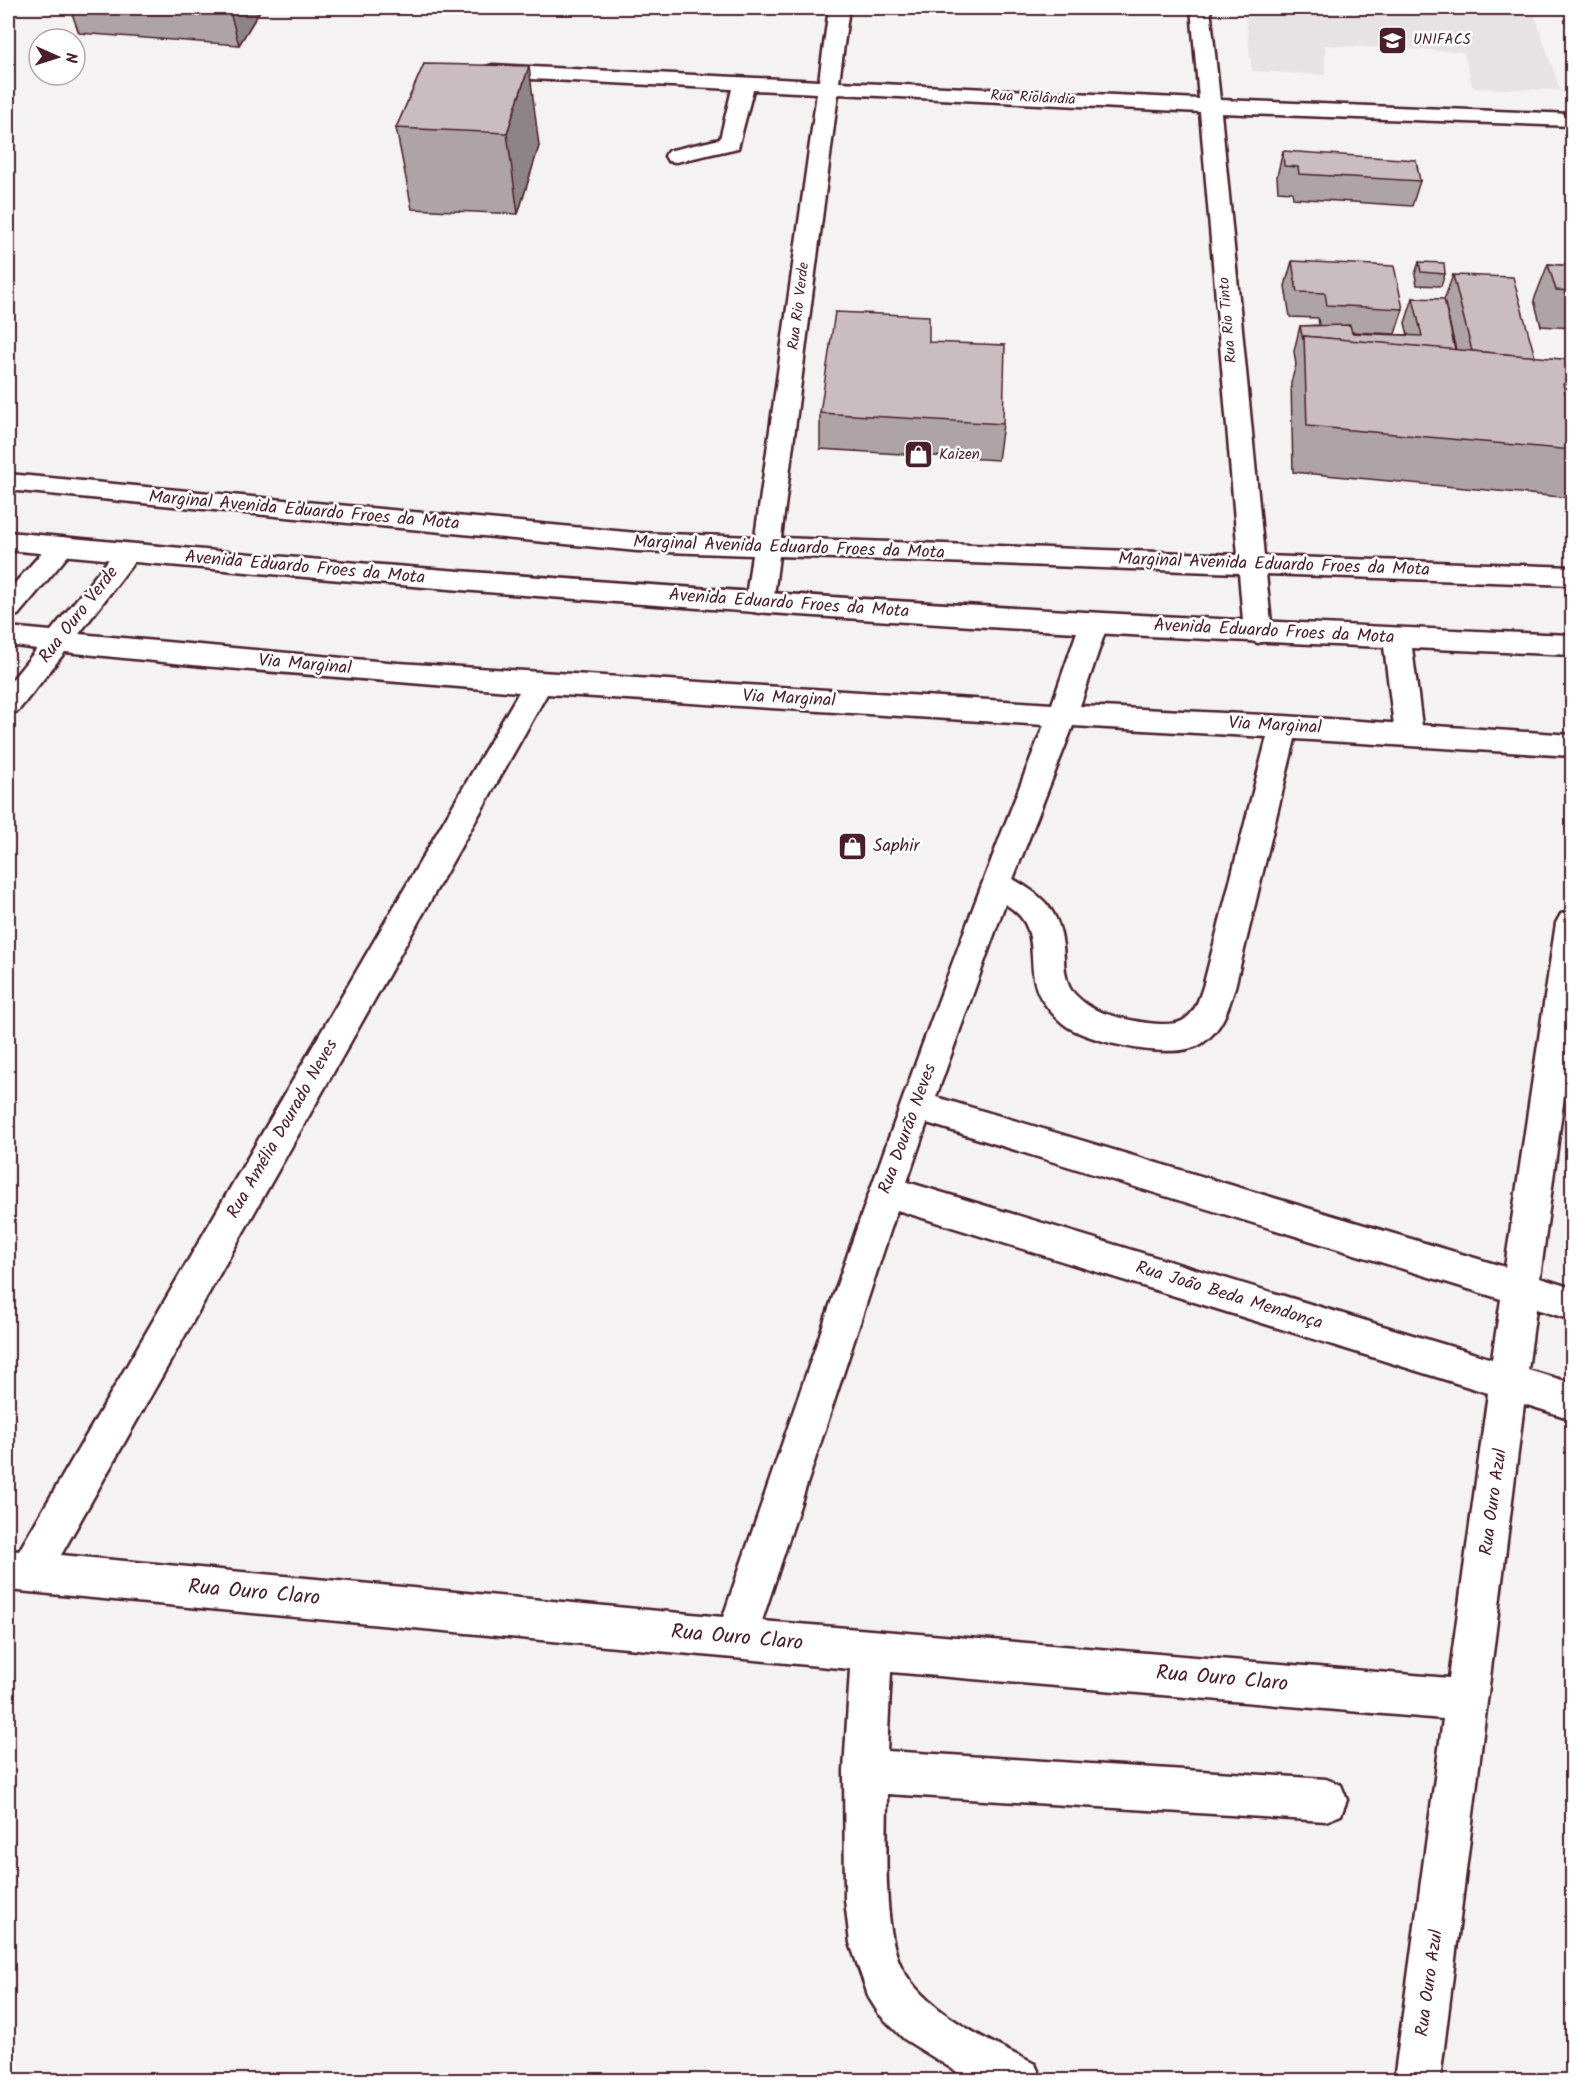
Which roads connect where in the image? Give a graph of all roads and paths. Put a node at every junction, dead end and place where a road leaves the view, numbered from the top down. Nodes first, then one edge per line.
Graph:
1 (838, 8) edge
2 (1201, 8) edge
3 (493, 71) edge
4 (744, 83) junction
5 (827, 87) junction
6 (1208, 106) junction
7 (1572, 120) edge
8 (676, 156) dead end
9 (8, 482) edge
10 (8, 541) edge
11 (62, 546) junction
12 (768, 549) junction
13 (127, 554) junction
14 (1251, 564) junction
15 (1572, 576) edge
16 (759, 604) junction
17 (8, 608) edge
18 (1094, 623) junction
19 (1258, 633) junction
20 (8, 636) edge
21 (1397, 638) junction
22 (58, 642) junction
23 (1572, 645) edge
24 (537, 686) junction
25 (8, 704) edge
26 (1064, 714) junction
27 (1284, 726) junction
28 (1409, 734) junction
29 (1572, 746) edge
30 (996, 884) junction
31 (1572, 923) edge
32 (917, 1106) junction
33 (886, 1191) junction
34 (1520, 1289) junction
35 (1572, 1304) edge
36 (1510, 1382) junction
37 (1572, 1401) edge
38 (19, 1570) edge
39 (736, 1638) junction
40 (872, 1649) junction
41 (1468, 1700) junction
42 (865, 1771) junction
43 (1326, 1800) dead end
44 (1019, 2080) edge
45 (1418, 2080) edge

1 - 5 main road, Rua Rio Verde
2 - 6 main road, Rua Rio Tinto
3 - 4 main road, Rua Riolândia
4 - 5 main road, Rua Riolândia
4 - 8 main road
5 - 6 main road, Rua Riolândia
5 - 12 main road, Rua Rio Verde
6 - 7 main road, Rua Riolândia
6 - 14 main road, Rua Rio Tinto
9 - 12 main road, Marginal Avenida Eduardo Froes da Mota
10 - 11 main road, Avenida Eduardo Froes da Mota
11 - 13 main road, Avenida Eduardo Froes da Mota
11 - 17 main road
12 - 14 main road, Marginal Avenida Eduardo Froes da Mota
12 - 16 main road, Rua Rio Verde
13 - 16 main road, Avenida Eduardo Froes da Mota
13 - 22 main road, Rua Ouro Verde
14 - 15 main road, Marginal Avenida Eduardo Froes da Mota
14 - 19 main road, Rua Rio Tinto
16 - 18 main road, Avenida Eduardo Froes da Mota
18 - 19 main road, Avenida Eduardo Froes da Mota
18 - 26 main road, Rua Dourão Neves
19 - 21 main road, Avenida Eduardo Froes da Mota
20 - 22 main road, Via Marginal
21 - 23 main road, Avenida Eduardo Froes da Mota
21 - 28 main road
22 - 24 main road, Via Marginal
22 - 25 main road, Rua Ouro Verde
24 - 26 main road, Via Marginal
24 - 38 main road, Rua Amélia Dourado Neves
26 - 27 main road, Via Marginal
26 - 30 main road, Rua Dourão Neves
27 - 28 main road, Via Marginal
27 - 30 main road
28 - 29 main road, Via Marginal
30 - 32 main road, Rua Dourão Neves
31 - 34 main road, Rua Ouro Azul
32 - 33 main road, Rua Dourão Neves
32 - 34 main road
33 - 36 main road, Rua João Beda Mendonça
33 - 39 main road, Rua Dourão Neves
34 - 35 main road
34 - 36 main road, Rua Ouro Azul
36 - 37 main road, Rua João Beda Mendonça
36 - 41 main road, Rua Ouro Azul
38 - 39 main road, Rua Ouro Claro
39 - 40 main road, Rua Ouro Claro
40 - 41 main road, Rua Ouro Claro
40 - 42 main road
41 - 45 main road, Rua Ouro Azul
42 - 43 main road
42 - 44 main road

